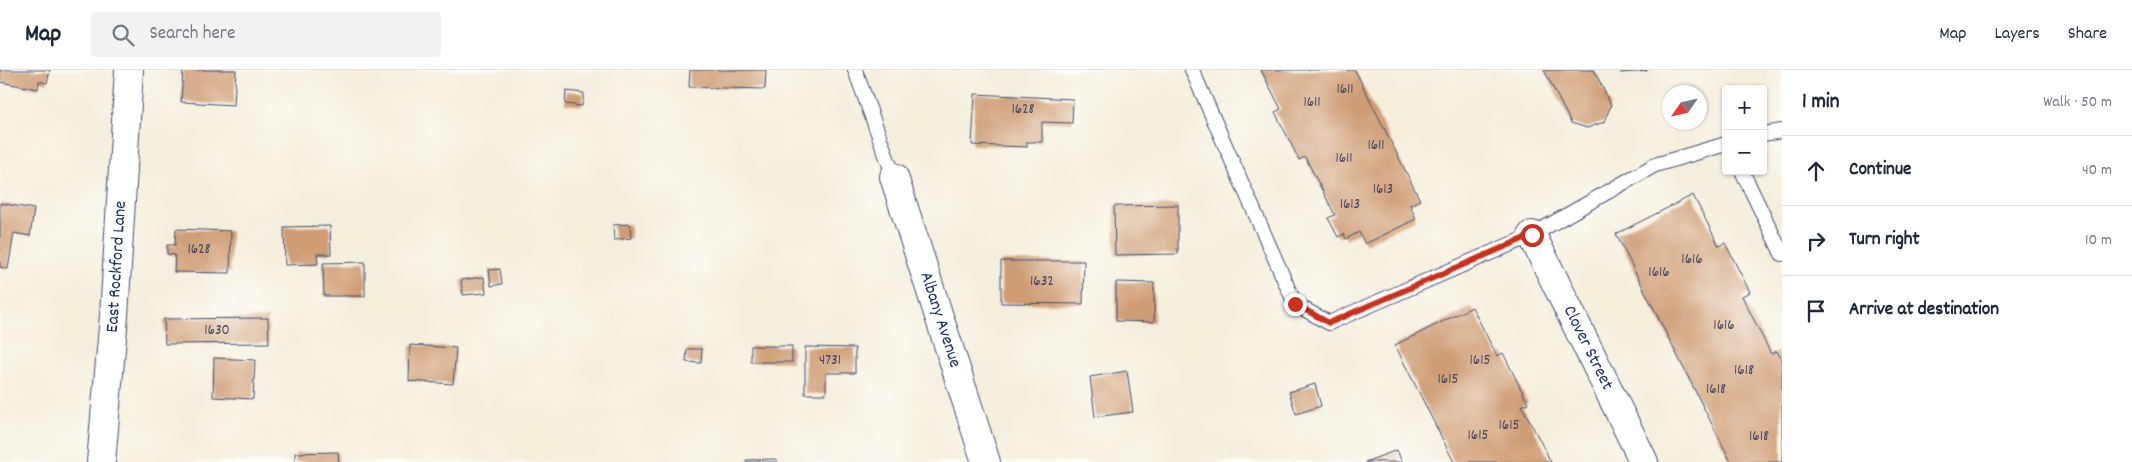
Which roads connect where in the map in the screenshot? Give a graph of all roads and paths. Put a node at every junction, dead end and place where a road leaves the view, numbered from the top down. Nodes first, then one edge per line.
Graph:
1 (130, 70) edge
2 (855, 70) edge
3 (1192, 70) edge
4 (1782, 131) edge
5 (1767, 133) edge
6 (1722, 145) edge
7 (1744, 175) edge
8 (894, 177) joint
9 (1532, 235) junction
10 (1782, 254) edge
11 (101, 462) edge
12 (986, 462) edge
13 (1644, 462) edge

1 - 11 street, East Rockford Lane
2 - 8 lane
3 - 9 lane
4 - 5 lane
6 - 9 lane
7 - 10 lane
8 - 12 street, Albany Avenue
9 - 13 street, Clover Street

